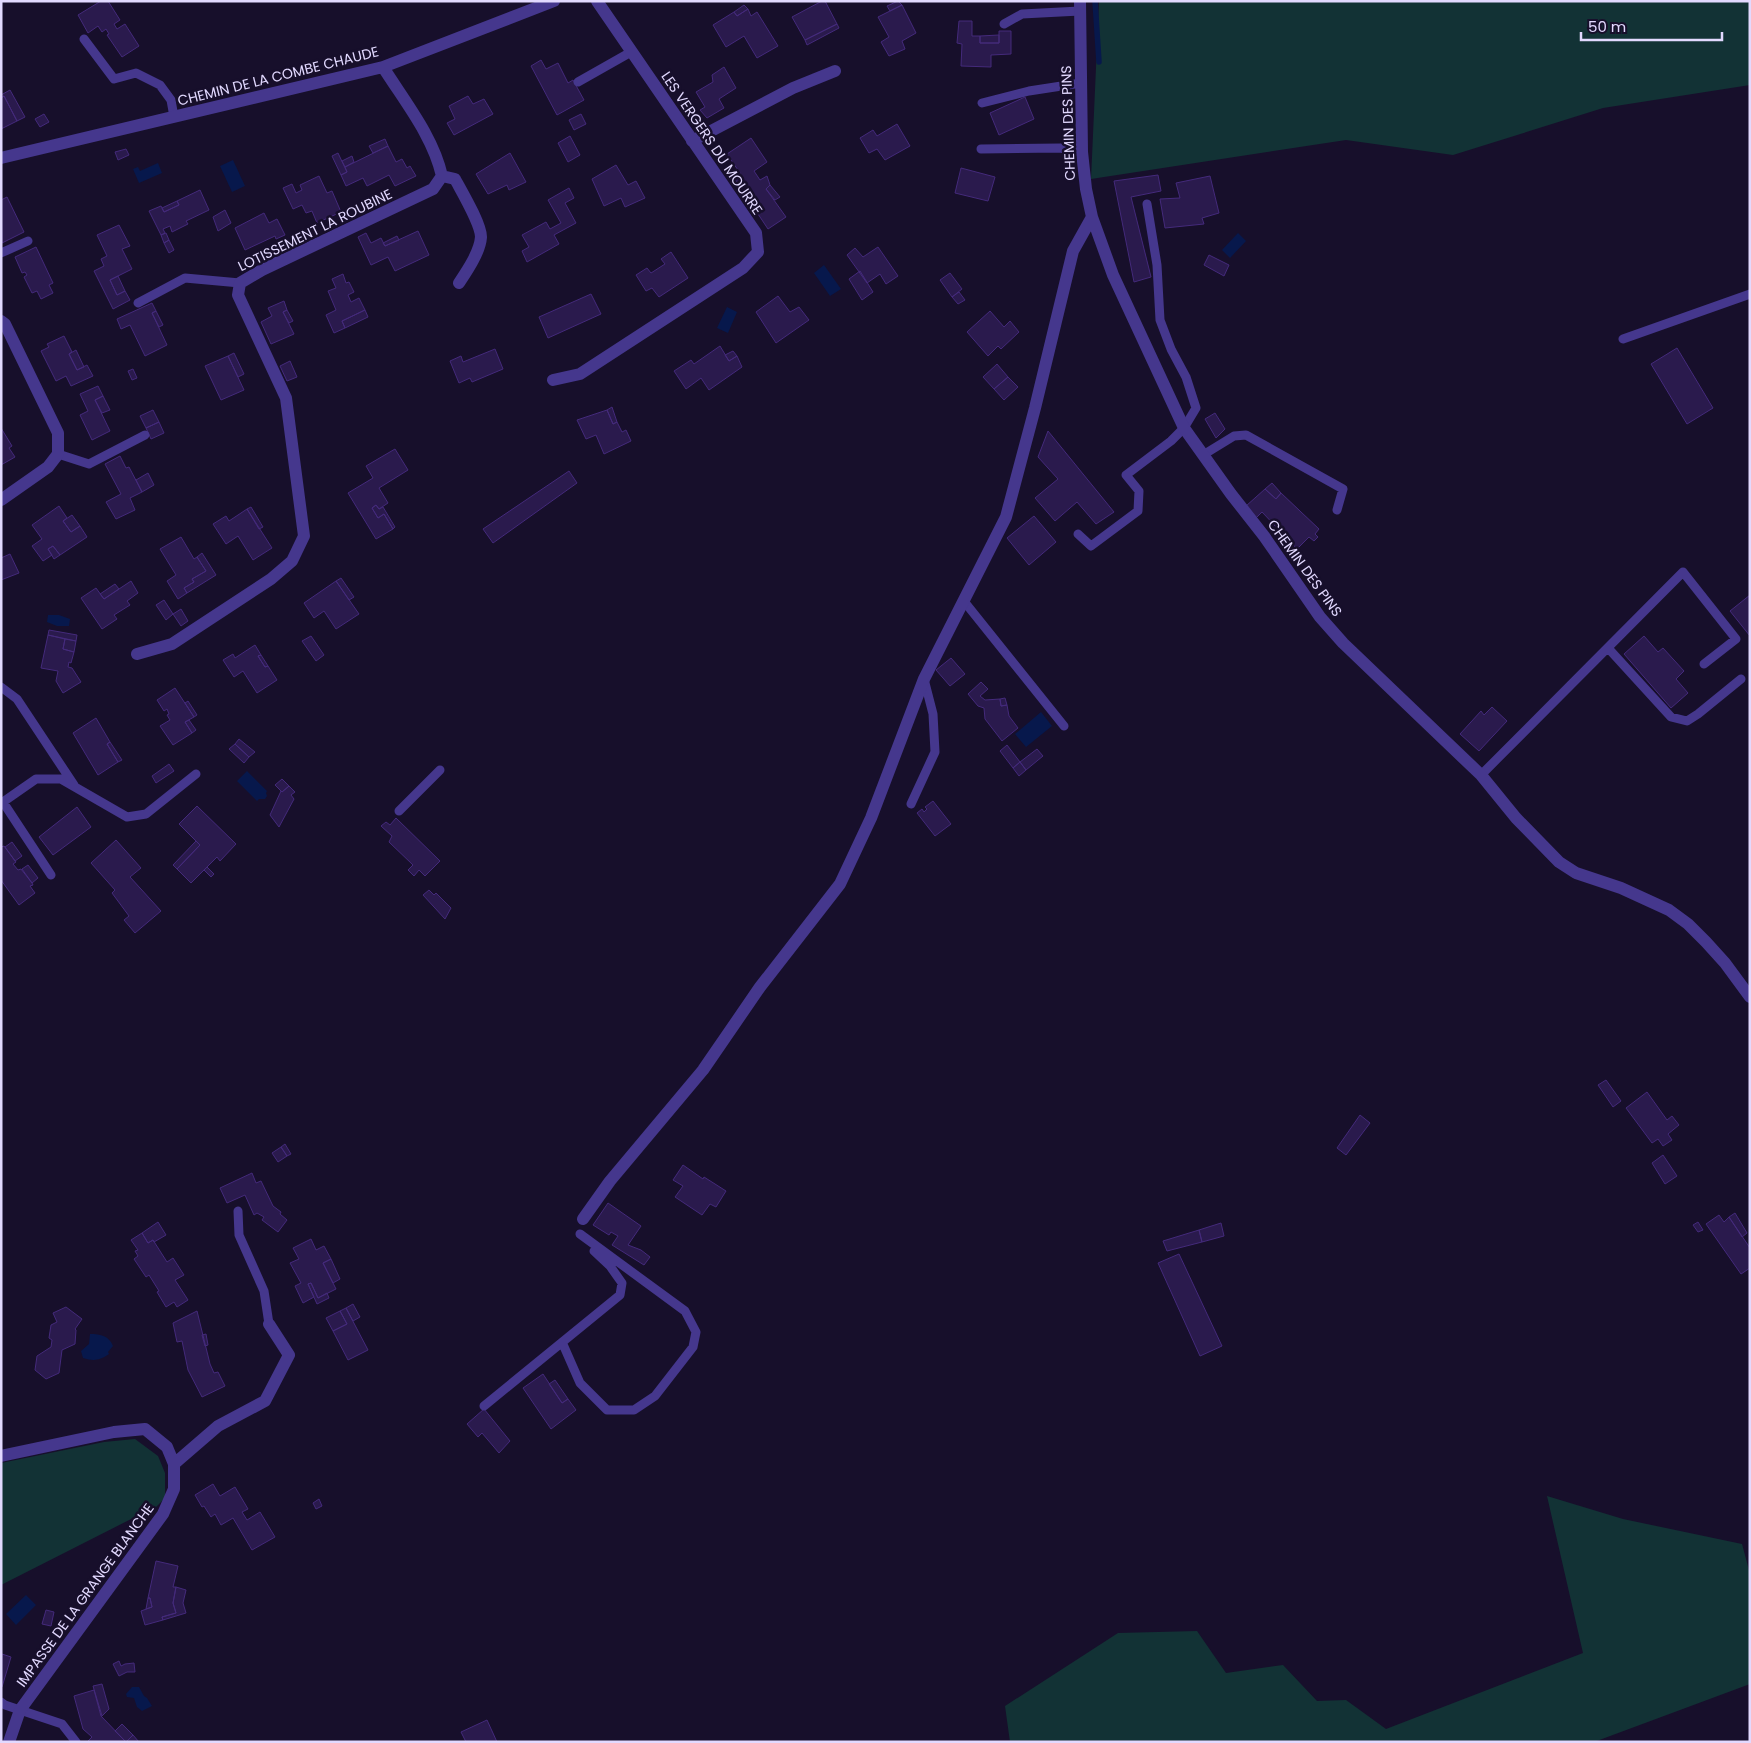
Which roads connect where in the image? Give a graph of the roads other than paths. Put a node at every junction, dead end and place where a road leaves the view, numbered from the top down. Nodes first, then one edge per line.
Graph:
1 (554, 1) edge
2 (597, 1) edge
3 (1080, 6) edge
4 (1004, 24) dead end
5 (84, 39) dead end
6 (631, 52) junction
7 (383, 67) junction
8 (835, 71) dead end
9 (578, 82) dead end
10 (1081, 84) junction
11 (982, 103) dead end
12 (174, 117) junction
13 (692, 141) junction
14 (981, 149) dead end
15 (1082, 152) junction
16 (1, 158) edge
17 (442, 176) junction
18 (1147, 204) dead end
19 (1092, 217) junction
20 (28, 241) dead end
21 (1, 253) edge
22 (240, 283) junction
23 (459, 283) dead end
24 (1750, 294) edge
25 (138, 302) dead end
26 (1, 321) edge
27 (1623, 339) dead end
28 (553, 380) dead end
29 (1184, 428) junction
30 (145, 435) dead end
31 (58, 454) junction
32 (1203, 455) junction
33 (1, 500) edge
34 (1338, 510) dead end
35 (1078, 534) dead end
36 (963, 600) junction
37 (1608, 648) junction
38 (138, 654) dead end
39 (1704, 664) dead end
40 (924, 679) junction
41 (1741, 679) dead end
42 (1, 688) edge
43 (1064, 726) dead end
44 (440, 770) dead end
45 (196, 774) dead end
46 (1481, 775) junction
47 (76, 788) junction
48 (2, 802) edge
49 (911, 804) dead end
50 (399, 811) dead end
51 (51, 875) dead end
52 (1750, 997) edge
53 (238, 1211) dead end
54 (582, 1219) joint
55 (580, 1234) junction
56 (268, 1324) joint
57 (562, 1342) junction
58 (484, 1406) dead end
59 (1, 1456) edge
60 (174, 1464) junction
61 (1, 1702) edge
62 (20, 1710) junction
63 (9, 1742) edge
64 (76, 1742) edge

1 - 7 street, CHEMIN DE LA COMBE CHAUDE
2 - 6 street, LES VERGERS DU MOURRE
3 - 4 lane
3 - 10 street, CHEMIN DES PINS
5 - 12 lane
6 - 9 lane
6 - 13 street, LES VERGERS DU MOURRE
7 - 12 street, CHEMIN DE LA COMBE CHAUDE
7 - 17 street
8 - 13 street
10 - 11 lane
10 - 15 street, CHEMIN DES PINS
12 - 16 street, CHEMIN DE LA COMBE CHAUDE
13 - 28 street, LES VERGERS DU MOURRE
14 - 15 lane
15 - 19 street, CHEMIN DES PINS
17 - 22 street, LOTISSEMENT LA ROUBINE
17 - 23 street
18 - 29 lane
19 - 29 street, CHEMIN DES PINS
19 - 36 street
20 - 21 lane
22 - 25 lane
22 - 38 street, LOTISSEMENT LA ROUBINE
24 - 27 lane
26 - 31 street
29 - 32 street, CHEMIN DES PINS
29 - 35 lane
30 - 31 lane
31 - 33 street
32 - 34 lane
32 - 46 street, CHEMIN DES PINS
36 - 40 street
36 - 43 lane
37 - 39 lane
37 - 41 lane
37 - 46 lane
40 - 49 lane
40 - 54 street
42 - 47 lane
44 - 50 lane
45 - 47 lane
46 - 52 street, CHEMIN DES PINS
47 - 48 lane
48 - 51 lane
53 - 56 lane
54 - 55 lane
55 - 57 lane
55 - 57 lane
56 - 60 street
57 - 58 lane
59 - 60 street, IMPASSE DE LA GRANGE BLANCHE
60 - 62 street, IMPASSE DE LA GRANGE BLANCHE
61 - 62 lane
62 - 63 street, IMPASSE DE LA GRANGE BLANCHE
62 - 64 lane

